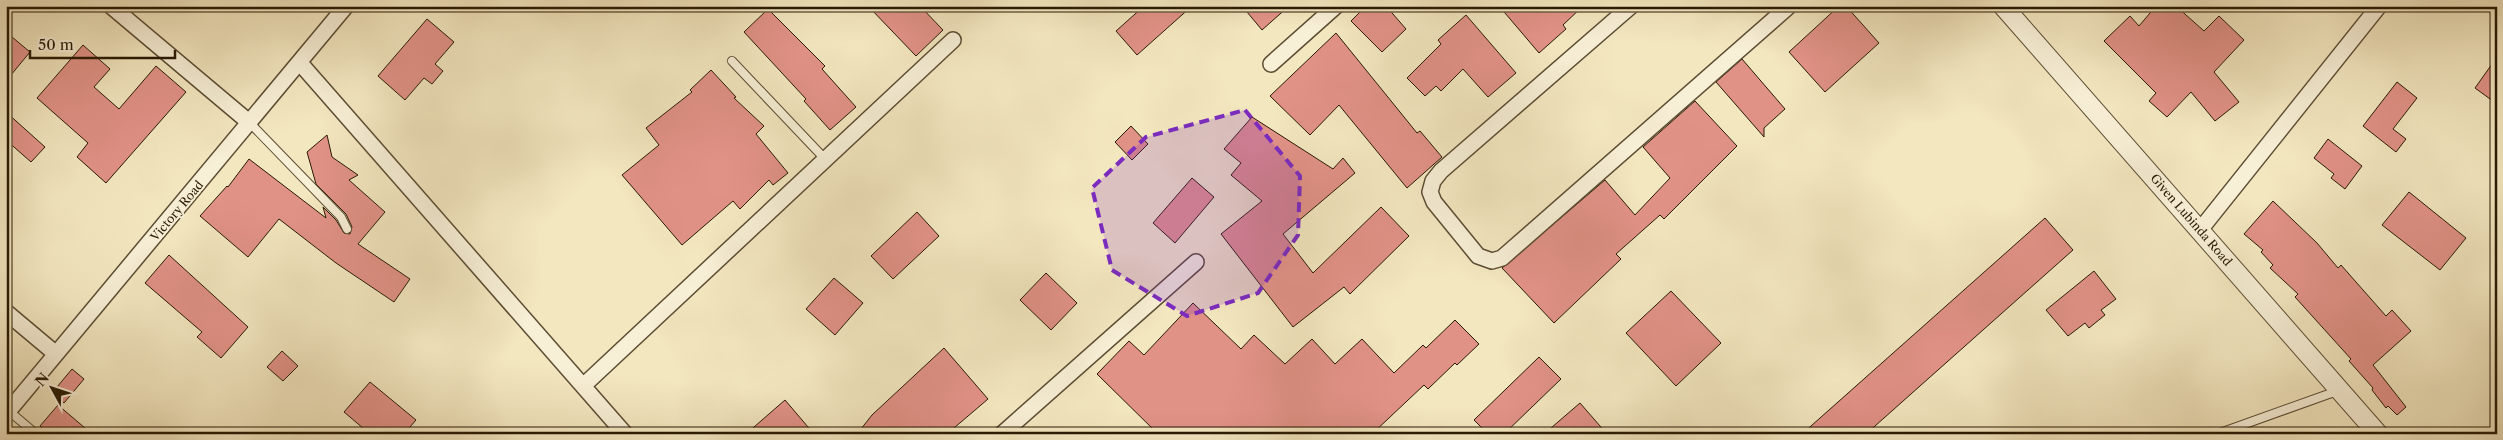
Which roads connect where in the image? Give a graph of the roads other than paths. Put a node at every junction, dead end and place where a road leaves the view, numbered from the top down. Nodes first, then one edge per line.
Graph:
1 (111, 6) edge
2 (346, 6) edge
3 (1336, 6) edge
4 (1631, 6) edge
5 (1789, 6) edge
6 (2003, 6) edge
7 (2379, 6) edge
8 (953, 40) dead end
9 (732, 60) dead end
10 (300, 62) junction
11 (1271, 64) dead end
12 (250, 123) junction
13 (825, 159) junction
14 (347, 229) dead end
15 (2200, 230) junction
16 (1196, 262) dead end
17 (6, 312) edge
18 (56, 354) junction
19 (583, 386) junction
20 (2342, 390) junction
21 (8, 413) edge
22 (36, 434) edge
23 (625, 434) edge
24 (1002, 434) edge
25 (2217, 434) edge
26 (2378, 434) edge

1 - 12 street
2 - 10 street, Victory Road
3 - 11 street
4 - 5 street
6 - 15 street, Given Lubinda Road
7 - 15 street
8 - 13 street
9 - 13 lane
10 - 12 street, Victory Road
10 - 19 street
12 - 14 lane
12 - 18 street, Victory Road
13 - 19 street
15 - 20 street, Given Lubinda Road
16 - 24 street
17 - 18 street
18 - 21 street, Victory Road
19 - 23 street
20 - 25 lane
20 - 26 street, Given Lubinda Road
21 - 22 lane

